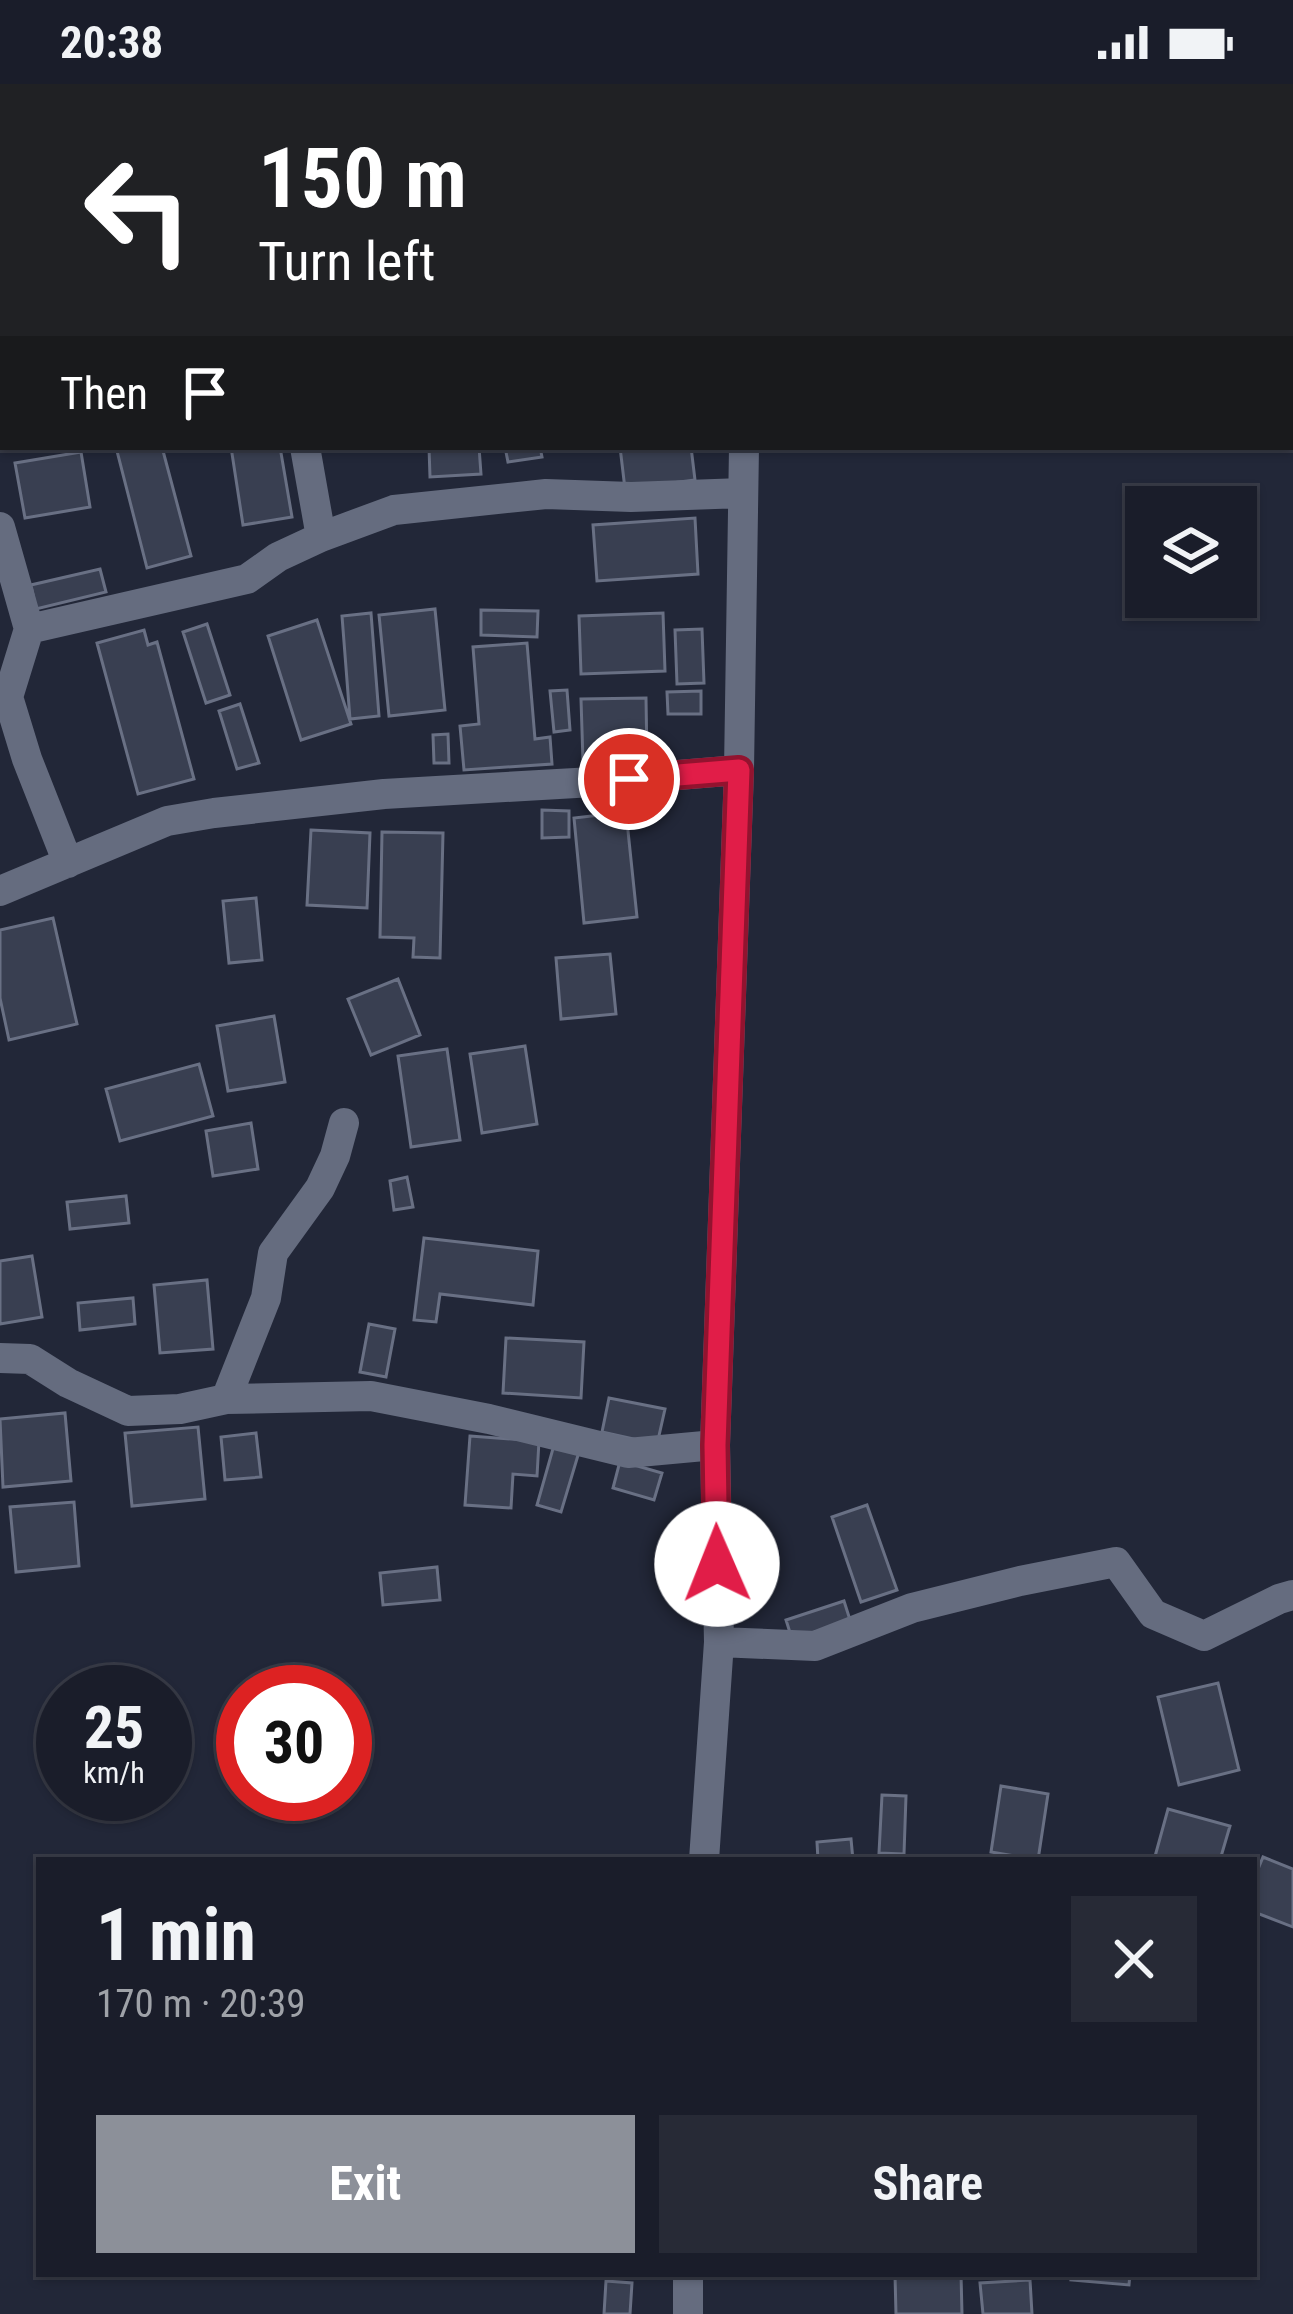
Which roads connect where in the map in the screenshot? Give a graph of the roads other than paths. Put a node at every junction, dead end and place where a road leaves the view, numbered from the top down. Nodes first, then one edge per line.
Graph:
1 (306, 450) edge
2 (744, 450) edge
3 (743, 493) junction
4 (0, 527) edge
5 (321, 537) junction
6 (29, 629) junction
7 (739, 770) junction
8 (68, 863) junction
9 (0, 891) edge
10 (344, 1123) dead end
11 (0, 1358) edge
12 (226, 1399) junction
13 (715, 1445) junction
14 (1293, 1595) edge
15 (719, 1642) junction
16 (704, 1857) edge
17 (688, 2277) edge
18 (688, 2314) edge

1 - 5 street
2 - 3 street
3 - 5 street
3 - 7 street
4 - 6 street
5 - 6 street
6 - 8 street
7 - 8 street
7 - 13 street
8 - 9 street
10 - 12 street
11 - 12 street
12 - 13 street
13 - 15 street
14 - 15 street
15 - 16 street
17 - 18 street

